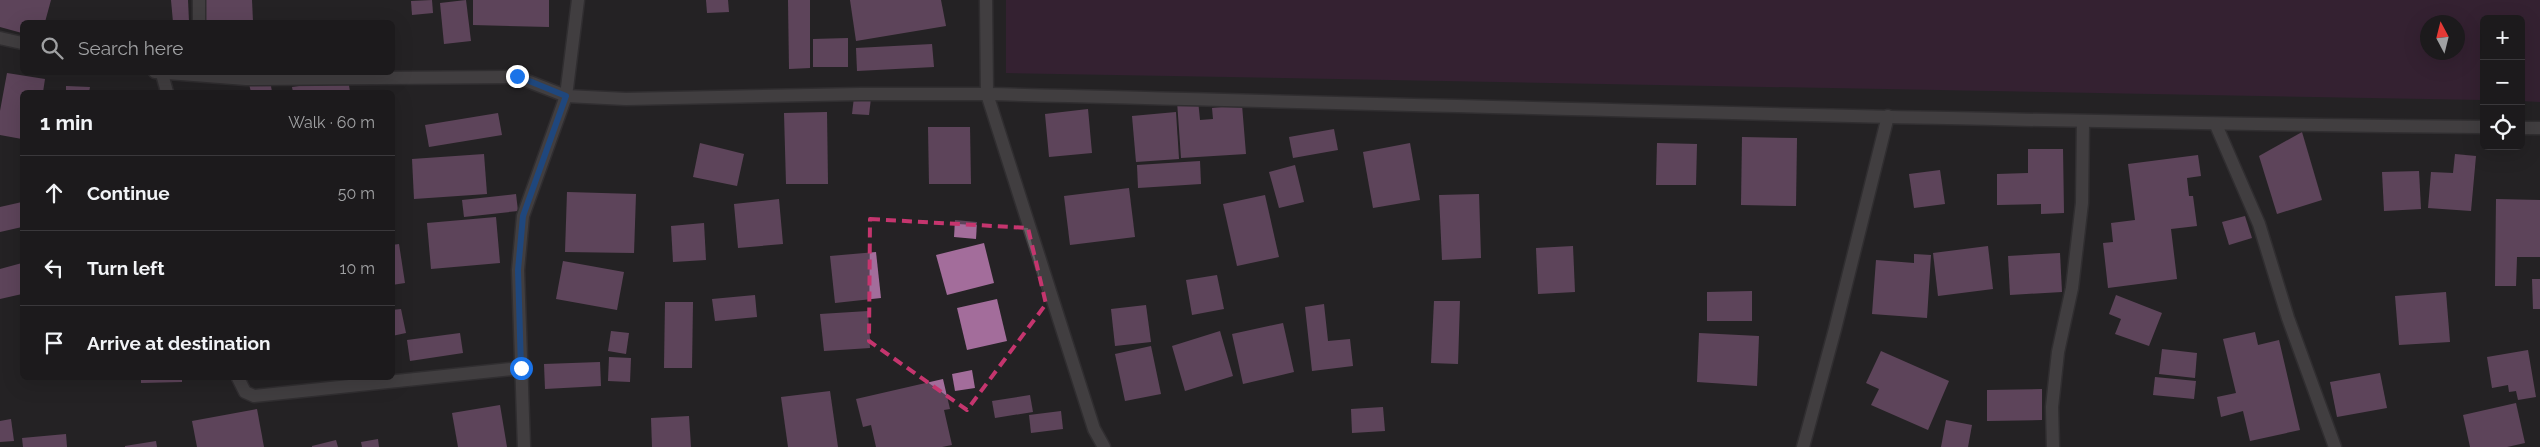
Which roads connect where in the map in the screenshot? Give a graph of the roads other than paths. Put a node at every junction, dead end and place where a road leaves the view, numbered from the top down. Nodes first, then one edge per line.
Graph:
1 (199, 0) edge
2 (578, 0) edge
3 (986, 0) edge
4 (198, 20) edge
5 (0, 38) edge
6 (20, 43) edge
7 (160, 75) edge
8 (198, 75) edge
9 (166, 90) edge
10 (987, 94) junction
11 (566, 96) junction
12 (1888, 116) junction
13 (2084, 123) junction
14 (2216, 125) junction
15 (2480, 128) edge
16 (2525, 128) edge
17 (2540, 128) edge
18 (521, 368) junction
19 (239, 380) edge
20 (1099, 446) edge
21 (524, 447) edge
22 (1803, 447) edge
23 (2053, 447) edge
24 (2335, 447) edge

1 - 4 street
2 - 11 street
3 - 10 street
5 - 6 street
7 - 9 street
8 - 11 street
10 - 11 street
10 - 12 street
10 - 20 street
11 - 18 street
12 - 13 street
12 - 22 street
13 - 14 street
13 - 23 street
14 - 15 street
14 - 24 street
16 - 17 street
18 - 19 street
18 - 21 street

